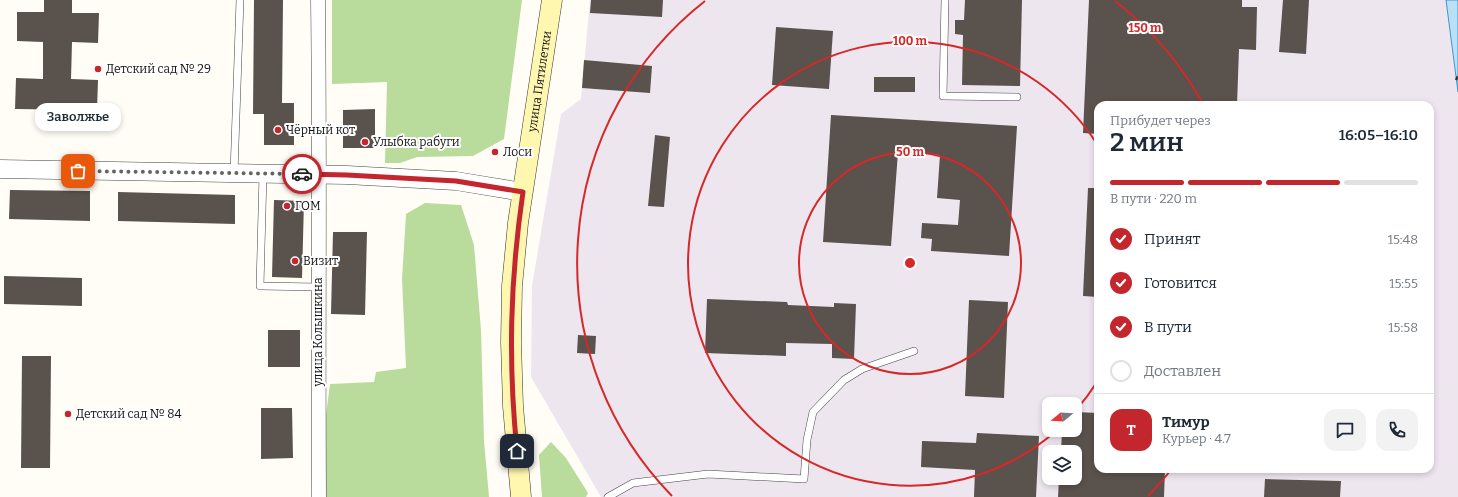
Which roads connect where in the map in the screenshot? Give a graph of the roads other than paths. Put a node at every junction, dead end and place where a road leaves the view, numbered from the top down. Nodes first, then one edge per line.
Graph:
1 (240, 0) edge
2 (318, 0) edge
3 (552, 0) edge
4 (945, 0) edge
5 (1017, 97) dead end
6 (0, 169) edge
7 (234, 173) junction
8 (263, 173) junction
9 (320, 174) junction
10 (523, 192) junction
11 (318, 287) junction
12 (914, 351) dead end
13 (319, 497) edge
14 (520, 497) edge
15 (608, 497) edge

1 - 7 lane
2 - 9 street, улица Колышкина
3 - 10 main road, улица Пятилетки
4 - 5 lane
6 - 7 street
7 - 8 street
8 - 9 street
8 - 11 lane
9 - 10 street
9 - 11 street, улица Колышкина
10 - 14 main road, улица Пятилетки
11 - 13 street, улица Колышкина
12 - 15 lane

